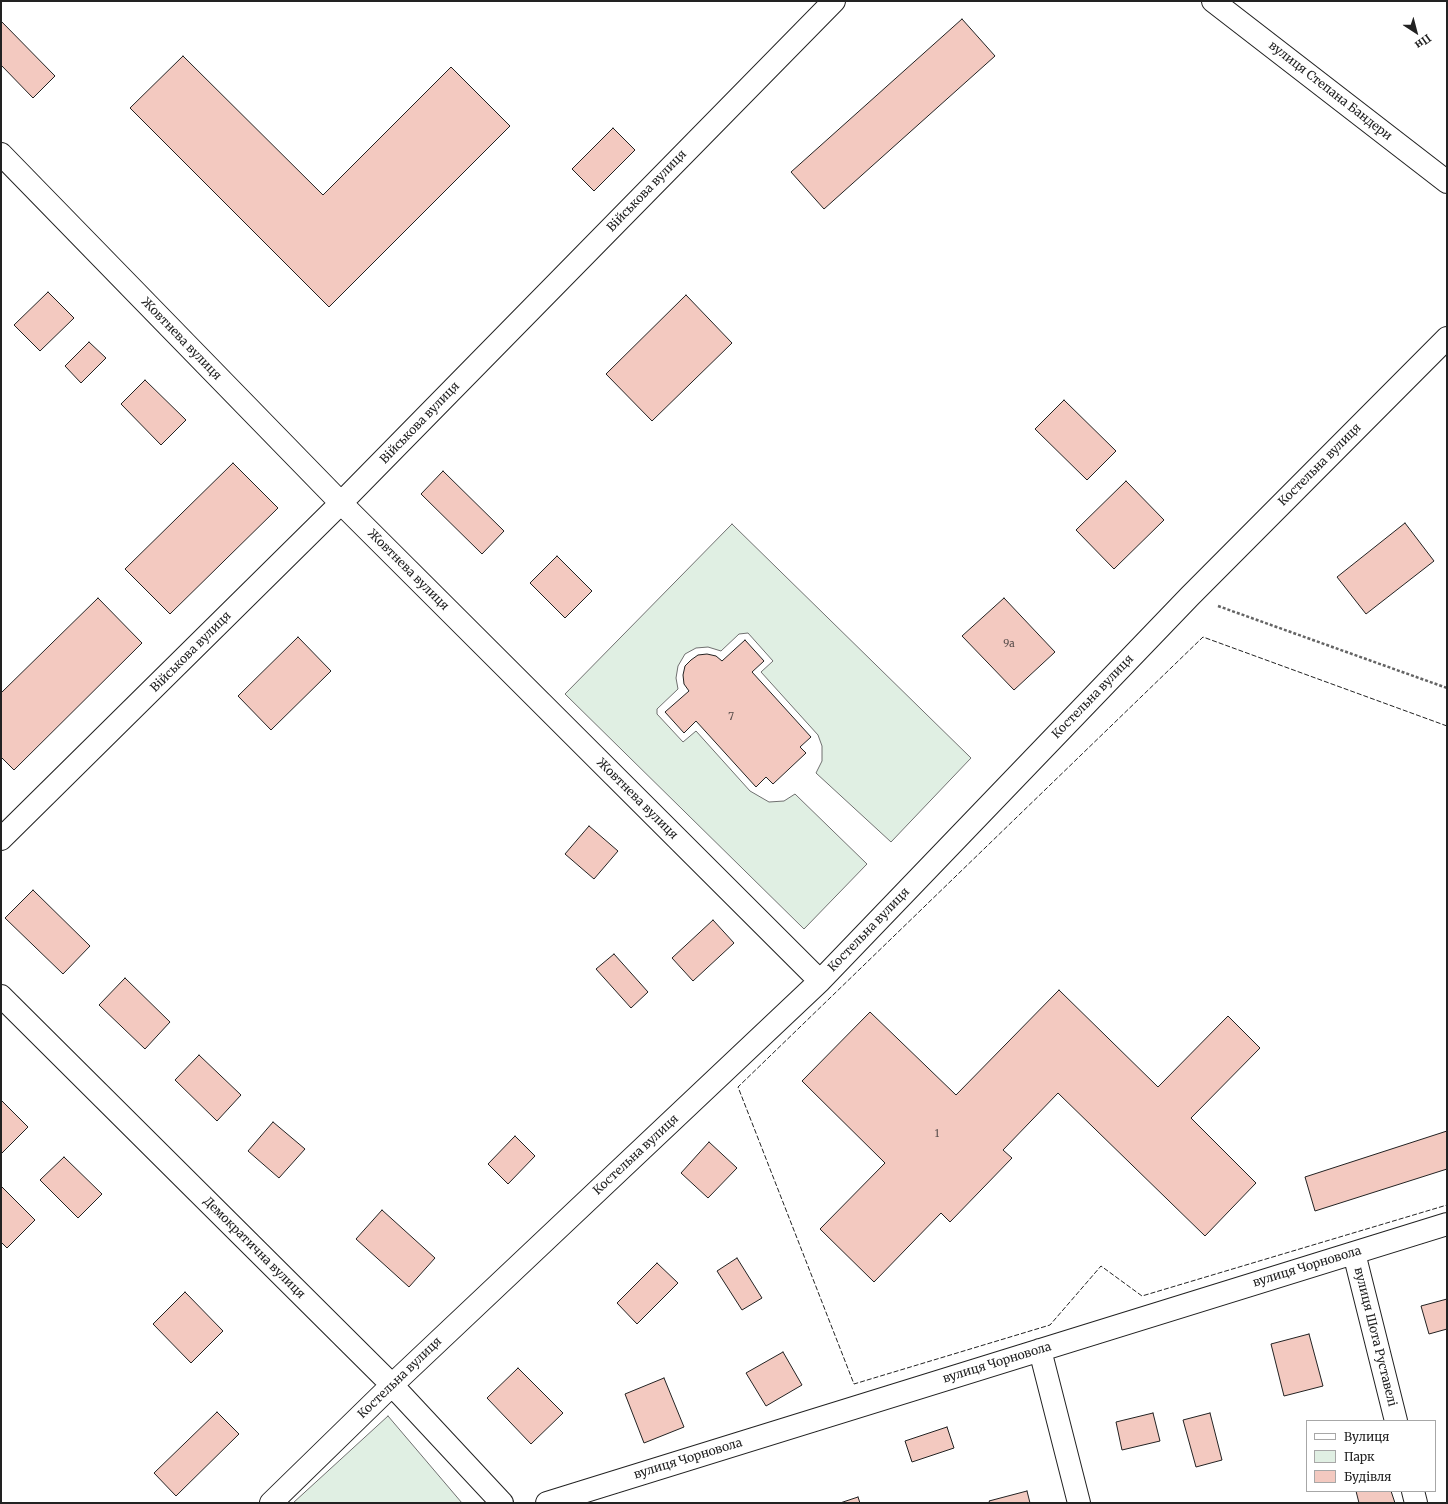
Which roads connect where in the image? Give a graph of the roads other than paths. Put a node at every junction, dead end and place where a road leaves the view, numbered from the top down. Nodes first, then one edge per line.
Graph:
1 (834, 1) edge
2 (1213, 1) edge
3 (1, 154) edge
4 (1447, 182) edge
5 (1447, 338) edge
6 (341, 503) junction
7 (1, 839) edge
8 (820, 981) junction
9 (1, 996) edge
10 (1447, 1224) edge
11 (1354, 1253) junction
12 (1040, 1350) junction
13 (392, 1385) junction
14 (1396, 1420) edge
15 (1413, 1492) edge
16 (271, 1503) edge
17 (502, 1503) edge
18 (547, 1503) edge
19 (1078, 1503) edge
20 (1416, 1503) edge

1 - 6 street, Військова вулиця
2 - 4 street, вулиця Степана Бандери
3 - 6 street, Жовтнева вулиця
5 - 8 street, Костельна вулиця
6 - 7 street, Військова вулиця
6 - 8 street, Жовтнева вулиця
8 - 13 street, Костельна вулиця
9 - 13 street, Демократична вулиця
10 - 11 street, вулиця Чорновола
11 - 12 street, вулиця Чорновола
11 - 14 street, вулиця Шота Руставелі
12 - 18 street, вулиця Чорновола
12 - 19 street
13 - 16 street, Костельна вулиця
13 - 17 street, Демократична вулиця
15 - 20 street

